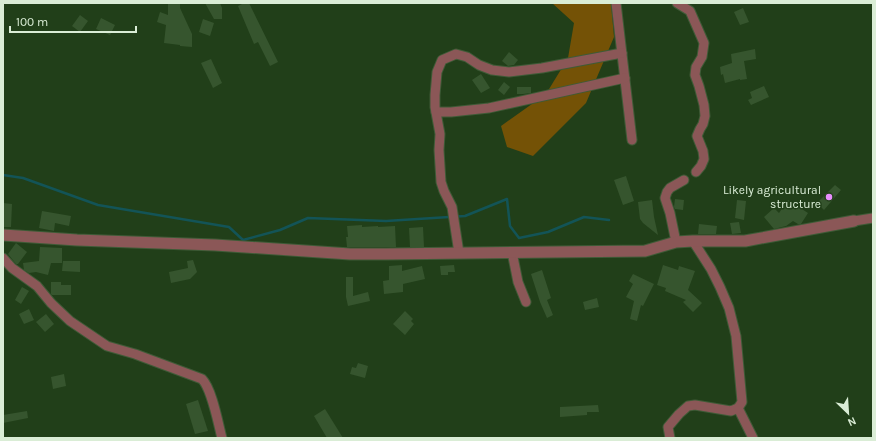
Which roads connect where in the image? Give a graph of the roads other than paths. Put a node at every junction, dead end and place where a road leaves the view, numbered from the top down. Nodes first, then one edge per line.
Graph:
1 (616, 3) edge
2 (677, 3) edge
3 (622, 53) junction
4 (625, 78) junction
5 (436, 112) junction
6 (632, 140) dead end
7 (696, 172) dead end
8 (684, 180) dead end
9 (873, 218) edge
10 (854, 221) joint
11 (3, 235) edge
12 (693, 241) junction
13 (676, 242) junction
14 (512, 252) junction
15 (459, 253) junction
16 (3, 258) edge
17 (526, 302) dead end
18 (738, 408) junction
19 (222, 438) edge
20 (670, 438) edge
21 (753, 438) edge

1 - 3 street
2 - 7 street
3 - 4 street
3 - 5 street
4 - 5 street
4 - 6 street
5 - 15 street
8 - 13 street
9 - 10 street
10 - 12 street
11 - 15 street
12 - 13 street
12 - 18 street
13 - 14 street
14 - 15 street
14 - 17 street
16 - 19 street
18 - 20 street
18 - 21 street

